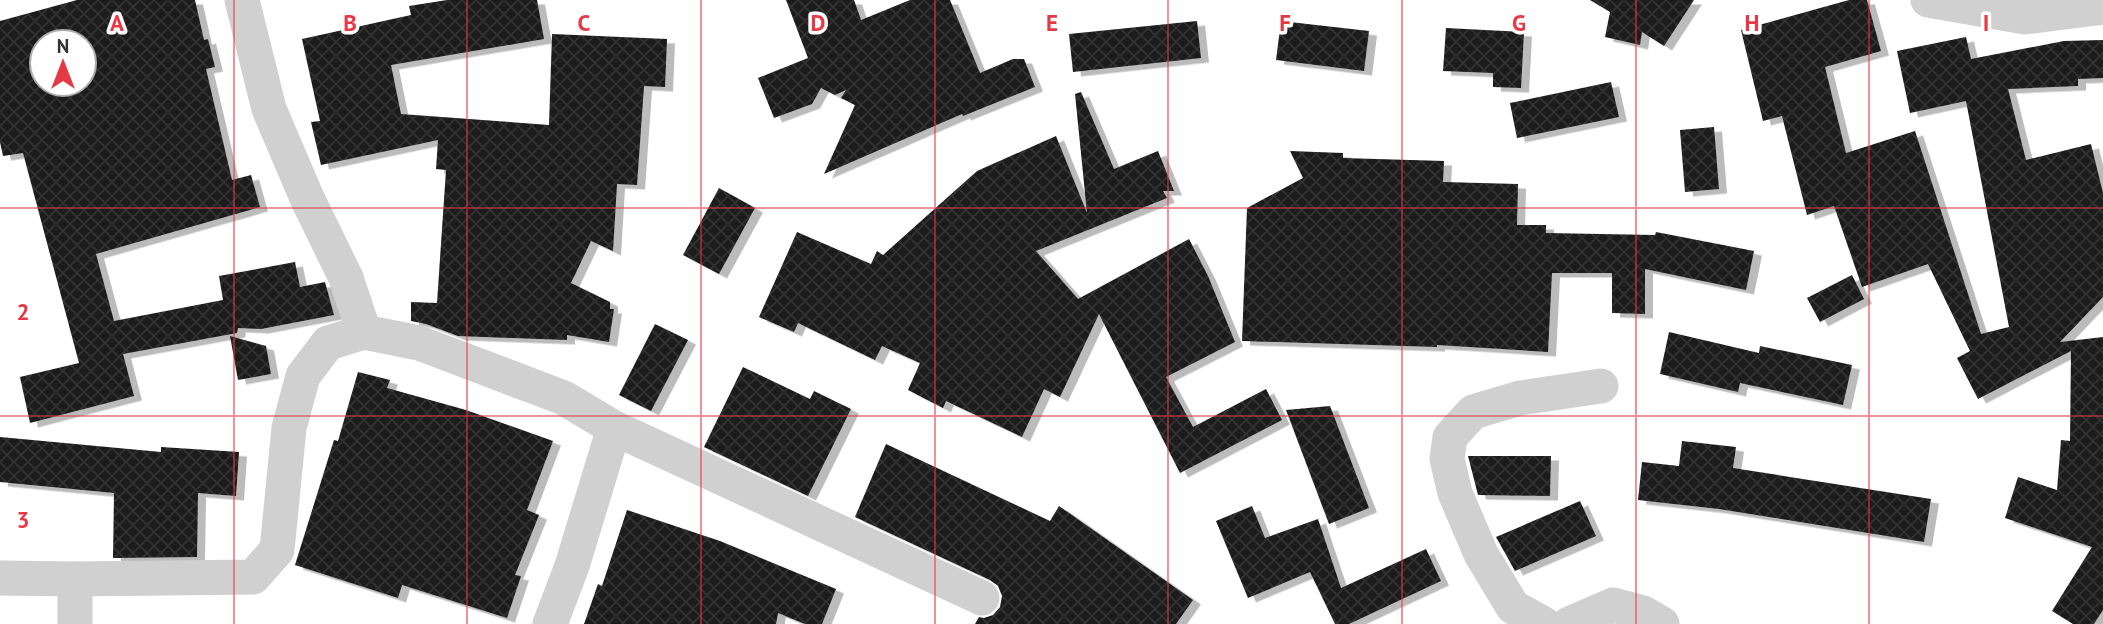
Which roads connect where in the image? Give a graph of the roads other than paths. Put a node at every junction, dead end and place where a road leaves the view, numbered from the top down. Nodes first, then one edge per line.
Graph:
1 (242, 0) edge
2 (1928, 0) edge
3 (2103, 7) edge
4 (364, 332) junction
5 (1601, 386) dead end
6 (614, 428) junction
7 (0, 578) edge
8 (75, 579) junction
9 (982, 598) dead end
10 (75, 624) edge
11 (550, 624) edge
12 (1544, 624) edge
13 (1569, 624) edge
14 (1662, 624) edge

1 - 4 street
2 - 3 street
4 - 6 street
4 - 8 street
5 - 12 street
6 - 9 street
6 - 11 street
7 - 8 street
8 - 10 street
13 - 14 street

